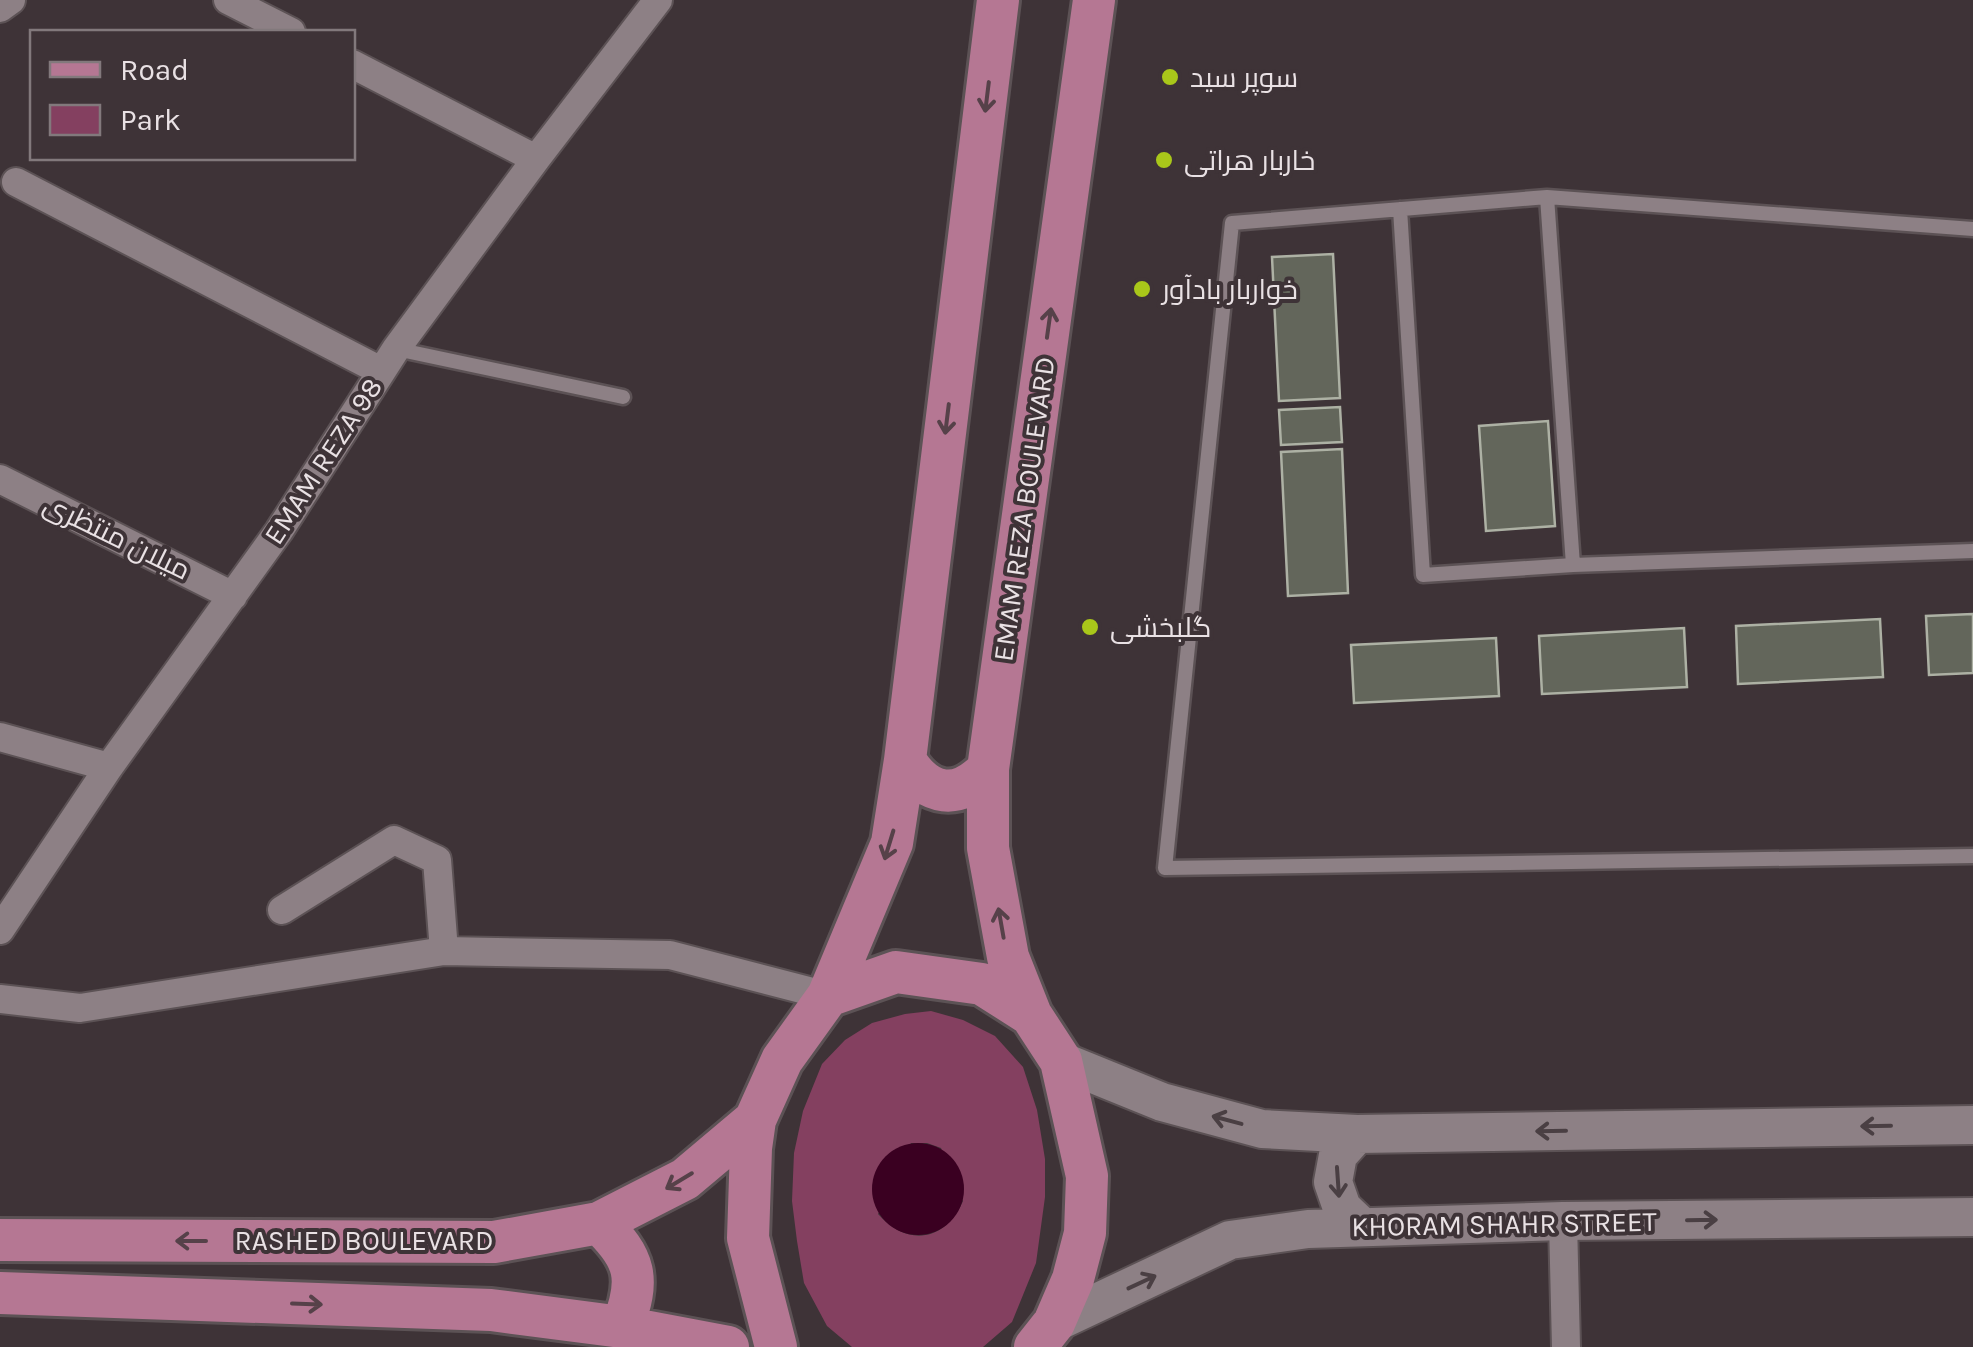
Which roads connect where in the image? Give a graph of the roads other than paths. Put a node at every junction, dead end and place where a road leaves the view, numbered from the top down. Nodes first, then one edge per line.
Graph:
1 (11, 0) edge
2 (228, 0) edge
3 (658, 0) edge
4 (998, 0) edge
5 (1094, 0) edge
6 (0, 8) edge
7 (287, 30) edge
8 (355, 66) edge
9 (536, 159) junction
10 (16, 182) dead end
11 (1546, 197) junction
12 (1400, 209) junction
13 (1973, 229) edge
14 (389, 360) junction
15 (624, 397) dead end
16 (0, 479) edge
17 (1973, 552) edge
18 (1573, 565) junction
19 (234, 596) junction
20 (0, 737) edge
21 (906, 760) junction
22 (109, 767) junction
23 (988, 768) junction
24 (1973, 856) edge
25 (282, 910) dead end
26 (0, 930) edge
27 (444, 951) junction
28 (828, 996) junction
29 (0, 999) edge
30 (1030, 1015) junction
31 (1061, 1061) junction
32 (755, 1120) junction
33 (1973, 1125) edge
34 (1357, 1134) junction
35 (1973, 1217) edge
36 (1563, 1221) junction
37 (599, 1223) junction
38 (1362, 1226) junction
39 (0, 1240) edge
40 (0, 1294) edge
41 (622, 1327) junction
42 (1044, 1335) edge
43 (728, 1347) edge
44 (776, 1347) edge
45 (1566, 1347) edge

1 - 6 street
2 - 7 street
3 - 9 street, EMAM REZA 98
4 -> 21 main road
23 -> 5 main road, EMAM REZA BOULEVARD
8 - 9 street
9 - 14 street, EMAM REZA 98
10 - 14 street
11 - 12 lane
11 - 13 lane
11 - 18 lane
12 - 18 lane
12 - 24 lane
14 - 15 lane
14 - 19 street, EMAM REZA 98
16 - 19 street, میلان منتظری
17 - 18 lane
19 - 22 street, EMAM REZA 98
20 - 22 street
21 - 23 main road
21 -> 28 main road
22 - 26 street, EMAM REZA 98
30 -> 23 main road, EMAM REZA BOULEVARD
25 - 27 street
27 - 28 street
27 - 29 street
28 - 30 main road
28 - 32 main road
30 - 31 main road
34 -> 31 main road
31 - 42 main road
32 -> 37 main road, RASHED BOULEVARD
32 - 44 main road
33 -> 34 main road
34 -> 38 main road
36 -> 35 main road, KHORAM SHAHR STREET
36 - 38 main road, KHORAM SHAHR STREET
36 - 45 street
37 -> 39 main road, RASHED BOULEVARD
37 - 41 main road
42 -> 38 main road, KHORAM SHAHR STREET
40 -> 41 main road
41 - 43 main road

